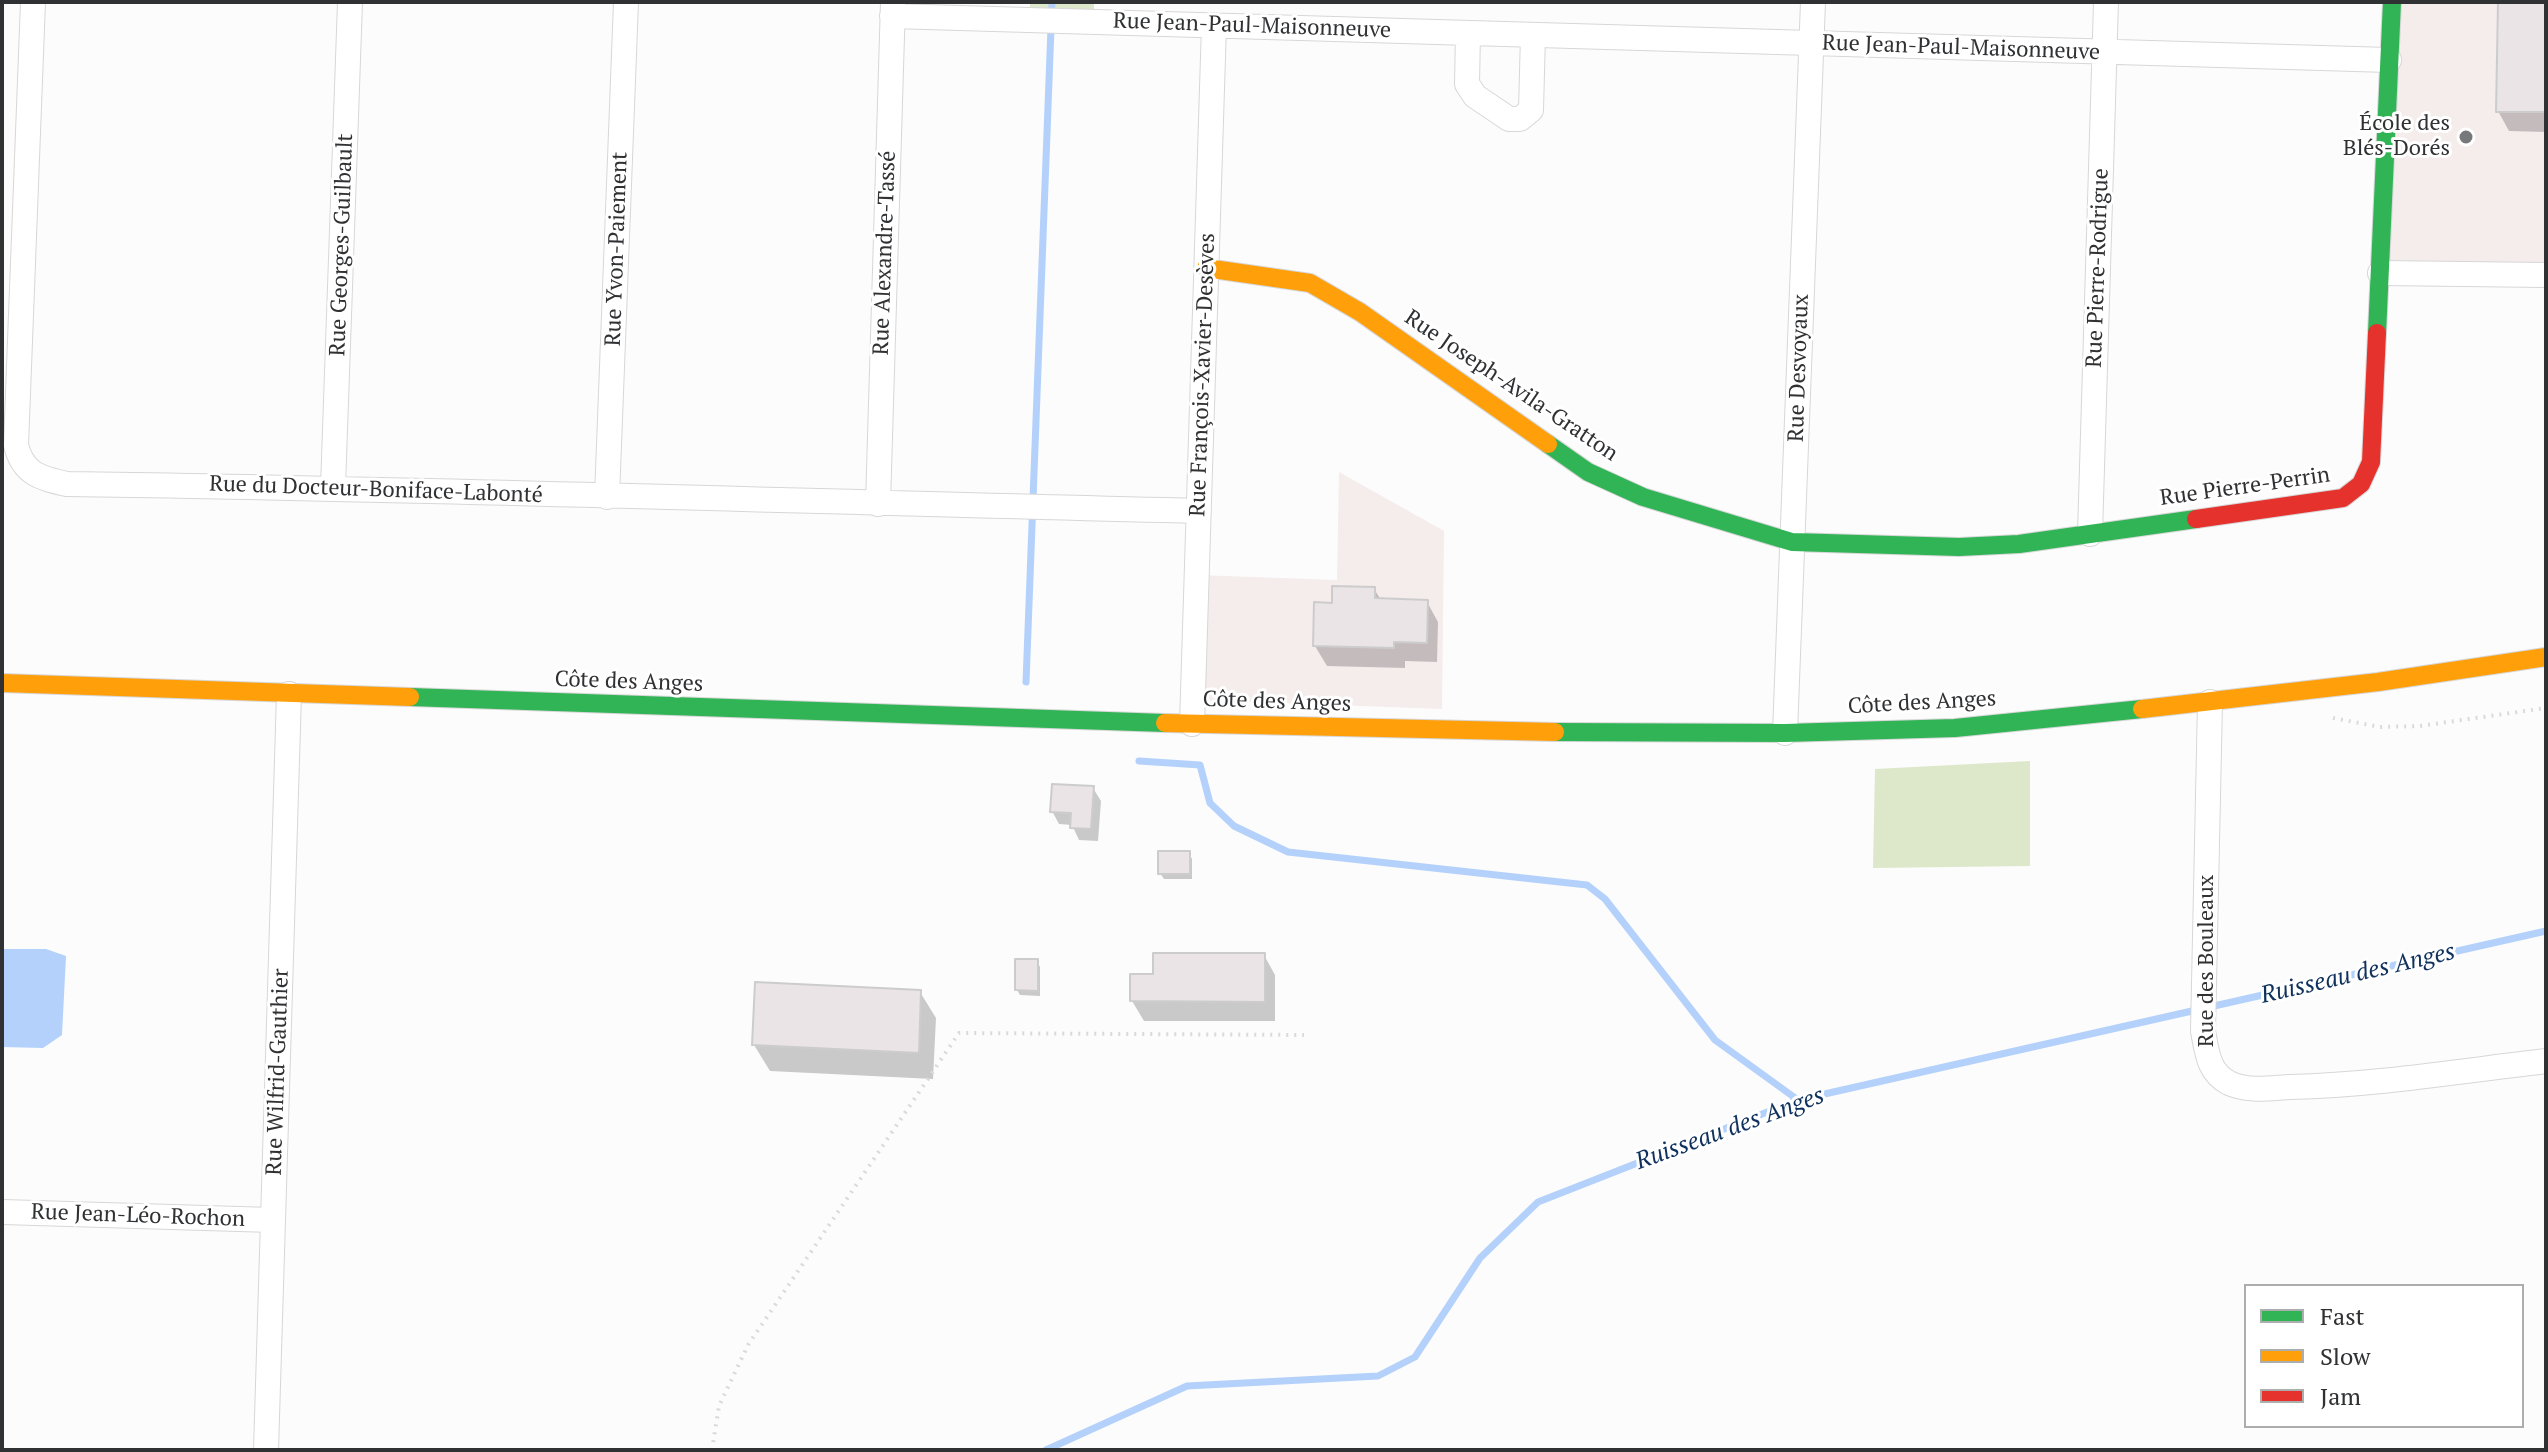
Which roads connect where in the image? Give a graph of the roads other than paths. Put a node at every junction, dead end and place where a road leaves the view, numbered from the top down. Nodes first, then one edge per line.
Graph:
1 (33, 2) edge
2 (350, 2) edge
3 (626, 2) edge
4 (1813, 2) edge
5 (2106, 2) edge
6 (2392, 2) edge
7 (893, 9) edge
8 (1214, 25) junction
9 (1468, 33) junction
10 (1533, 35) junction
11 (1812, 43) junction
12 (2104, 52) junction
13 (2389, 60) junction
14 (1206, 268) junction
15 (2380, 273) junction
16 (2546, 275) edge
17 (333, 487) junction
18 (607, 497) junction
19 (878, 504) junction
20 (1199, 511) junction
21 (2090, 534) junction
22 (1792, 542) junction
23 (2546, 657) edge
24 (2, 683) edge
25 (289, 694) junction
26 (2210, 702) junction
27 (1192, 724) junction
28 (1785, 733) junction
29 (2546, 1061) edge
30 (2, 1212) edge
31 (273, 1220) junction
32 (266, 1450) edge

1 - 17 street, Rue du Docteur-Boniface-Labonté
2 - 17 street, Rue Georges-Guilbault
3 - 18 street, Rue Yvon-Paiement
4 - 11 street, Rue Desvoyaux
5 - 12 street, Rue Pierre-Rodrigue
6 - 13 street, Rue Pierre-Perrin
7 - 8 street, Rue Jean-Paul-Maisonneuve
7 - 19 street, Rue Alexandre-Tassé
8 - 9 street, Rue Jean-Paul-Maisonneuve
8 - 14 street, Rue François-Xavier-Desèves
9 - 10 street, Rue Jean-Paul-Maisonneuve
9 - 10 street
10 - 11 street, Rue Jean-Paul-Maisonneuve
11 - 12 street, Rue Jean-Paul-Maisonneuve
11 - 22 street, Rue Desvoyaux
12 - 13 street, Rue Jean-Paul-Maisonneuve
12 - 21 street, Rue Pierre-Rodrigue
13 - 15 street, Rue Pierre-Perrin
14 - 20 street, Rue François-Xavier-Desèves
14 - 22 street, Rue Joseph-Avila-Gratton
15 - 16 street
15 - 21 street, Rue Pierre-Perrin
17 - 18 street, Rue du Docteur-Boniface-Labonté
18 - 19 street, Rue du Docteur-Boniface-Labonté
19 - 20 street, Rue du Docteur-Boniface-Labonté
20 - 27 street, Rue François-Xavier-Desèves
21 - 22 street, Rue Pierre-Perrin
22 - 28 street, Rue Desvoyaux
23 - 26 street, Côte des Anges
24 - 25 street, Côte des Anges
25 - 27 street, Côte des Anges
25 - 31 street, Rue Wilfrid-Gauthier
26 - 28 street, Côte des Anges
26 - 29 street, Rue des Bouleaux
27 - 28 street, Côte des Anges
30 - 31 street, Rue Jean-Léo-Rochon
31 - 32 street, Rue Wilfrid-Gauthier

